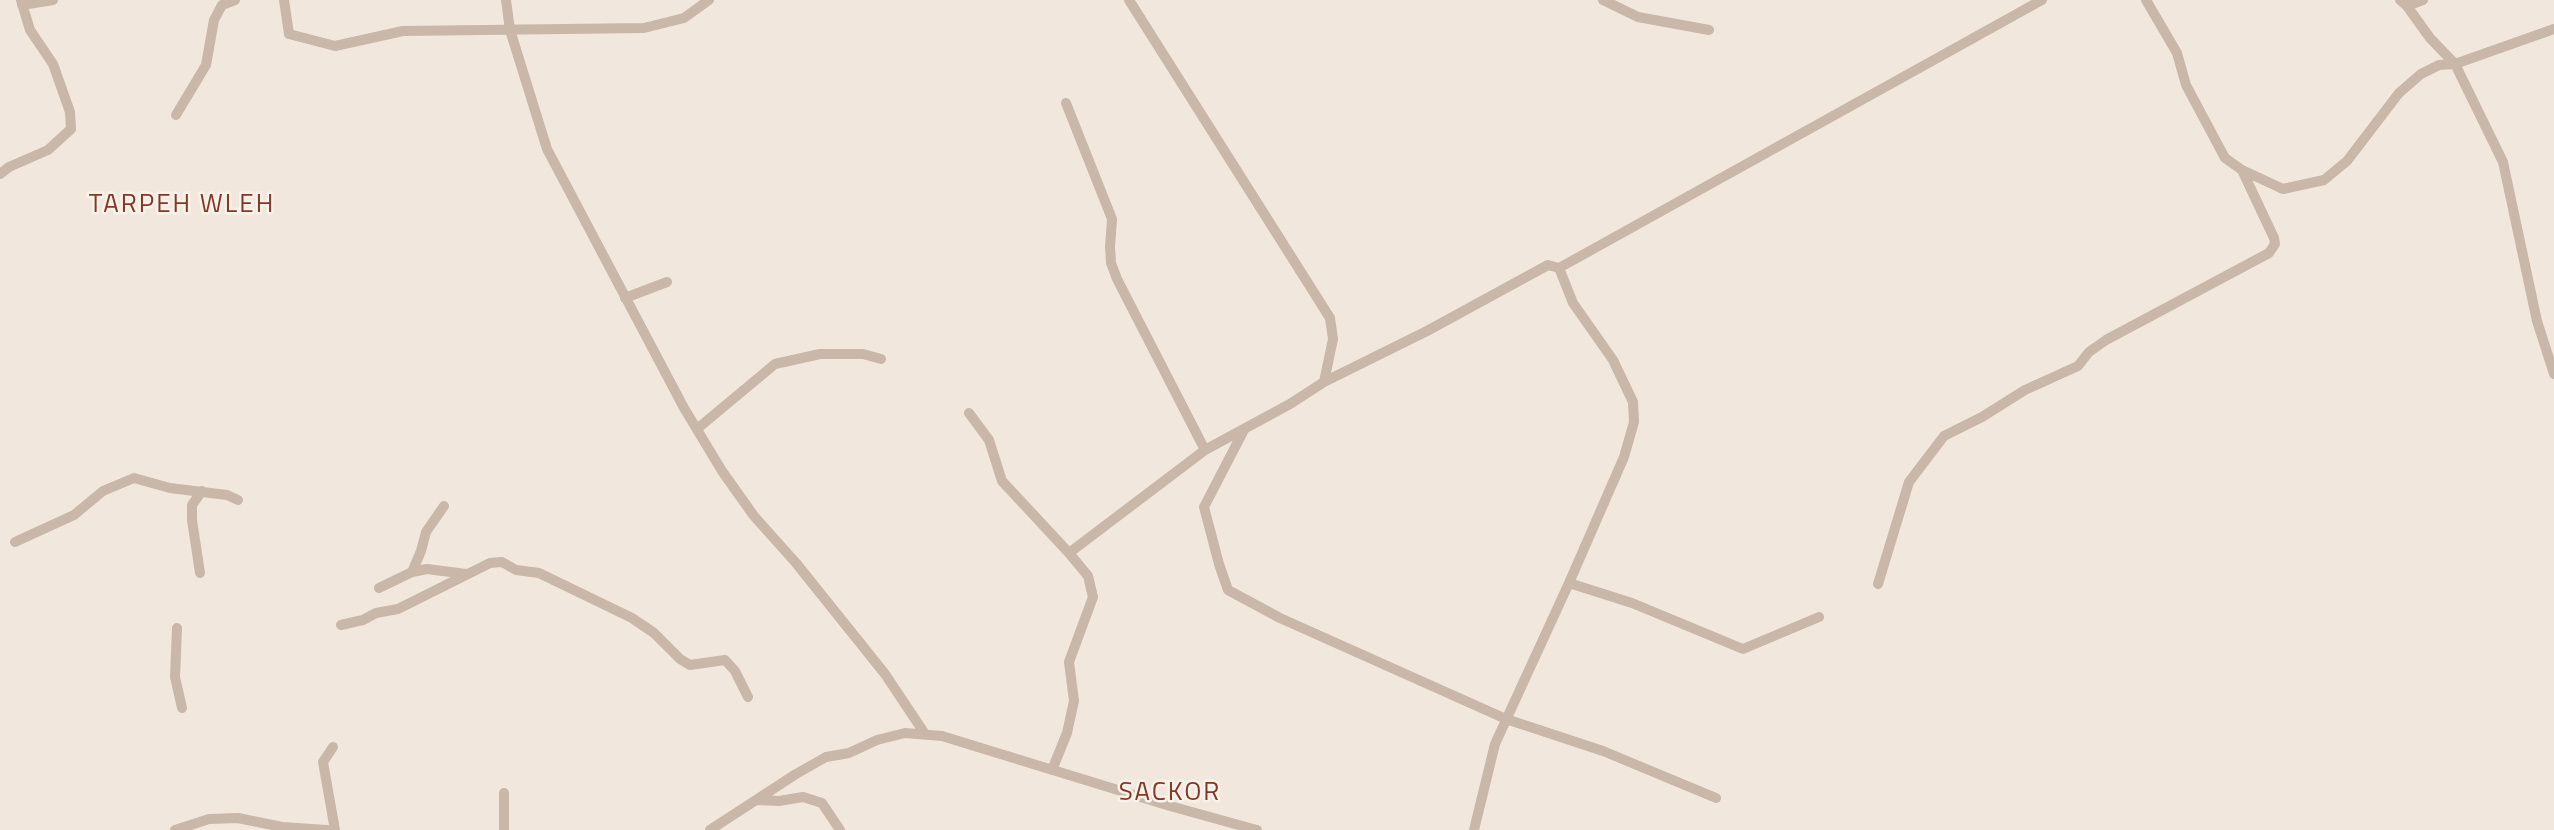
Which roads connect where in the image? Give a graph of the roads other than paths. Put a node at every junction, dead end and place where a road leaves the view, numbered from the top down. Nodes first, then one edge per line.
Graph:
1 (53, 0) edge
2 (235, 0) edge
3 (284, 0) edge
4 (506, 0) edge
5 (709, 0) edge
6 (1129, 0) edge
7 (1603, 0) edge
8 (2042, 0) edge
9 (2146, 0) edge
10 (2423, 0) edge
11 (21, 2) edge
12 (2403, 3) edge
13 (2554, 29) edge
14 (510, 30) junction
15 (1709, 30) dead end
16 (2455, 64) junction
17 (1066, 103) dead end
18 (176, 115) dead end
19 (2242, 170) junction
20 (0, 174) edge
21 (1559, 268) junction
22 (667, 282) dead end
23 (625, 298) junction
24 (881, 359) dead end
25 (2554, 374) edge
26 (1324, 382) junction
27 (969, 413) dead end
28 (1245, 428) junction
29 (697, 429) junction
30 (1205, 450) junction
31 (202, 491) junction
32 (238, 500) dead end
33 (444, 506) dead end
34 (15, 541) dead end
35 (1069, 553) junction
36 (412, 572) junction
37 (200, 573) dead end
38 (468, 575) junction
39 (1569, 583) junction
40 (1878, 584) dead end
41 (379, 588) dead end
42 (1819, 617) dead end
43 (341, 625) dead end
44 (177, 628) dead end
45 (748, 696) dead end
46 (183, 708) dead end
47 (1506, 719) junction
48 (925, 734) junction
49 (333, 747) dead end
50 (1052, 770) junction
51 (504, 793) dead end
52 (1716, 798) dead end
53 (756, 800) junction
54 (175, 830) edge
55 (327, 830) edge
56 (335, 830) edge
57 (504, 830) edge
58 (710, 830) edge
59 (840, 830) edge
60 (1257, 830) edge
61 (1474, 830) edge

1 - 11 street
2 - 18 street
3 - 14 street
4 - 14 street
5 - 14 street
6 - 26 street
7 - 15 street
8 - 21 street
9 - 19 street
10 - 12 street
11 - 20 street
12 - 16 street
13 - 16 street
14 - 23 street
16 - 19 street
16 - 25 street
17 - 30 street
19 - 40 street
21 - 26 street
21 - 39 street
22 - 23 street
23 - 29 street
24 - 29 street
26 - 28 street
27 - 35 street
28 - 30 street
28 - 47 street
29 - 48 street
30 - 35 street
31 - 32 street
31 - 34 street
31 - 37 street
33 - 36 street
35 - 50 street
36 - 38 street
36 - 41 street
38 - 43 street
38 - 45 street
39 - 42 street
39 - 47 street
44 - 46 street
47 - 52 street
47 - 61 street
48 - 50 street
48 - 53 street
49 - 56 street
50 - 60 street
51 - 57 street
53 - 58 street
53 - 59 street
54 - 55 street

